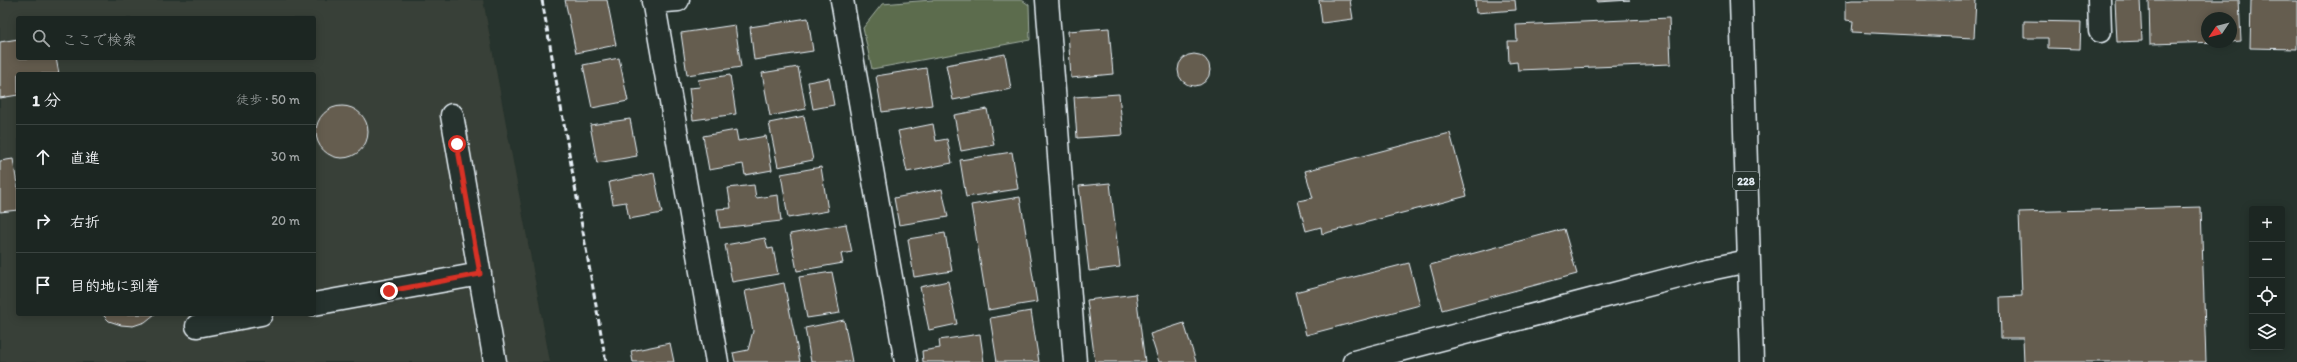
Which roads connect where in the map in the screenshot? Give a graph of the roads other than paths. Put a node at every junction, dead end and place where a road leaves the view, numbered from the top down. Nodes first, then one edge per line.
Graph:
1 (678, 0) edge
2 (842, 0) edge
3 (1047, 0) edge
4 (1741, 0) edge
5 (2098, 0) edge
6 (653, 1) edge
7 (2100, 31) dead end
8 (452, 115) dead end
9 (1748, 261) junction
10 (480, 274) junction
11 (316, 304) edge
12 (250, 316) edge
13 (197, 326) dead end
14 (495, 362) edge
15 (717, 362) edge
16 (906, 362) edge
17 (1075, 362) edge
18 (1354, 362) edge
19 (1752, 362) edge

1 - 6 main road
2 - 16 main road
3 - 17 main road
4 - 9 main road, 228
5 - 7 main road
6 - 15 main road
8 - 10 main road
9 - 18 main road
9 - 19 main road, 228
10 - 11 main road
10 - 14 main road
12 - 13 main road

